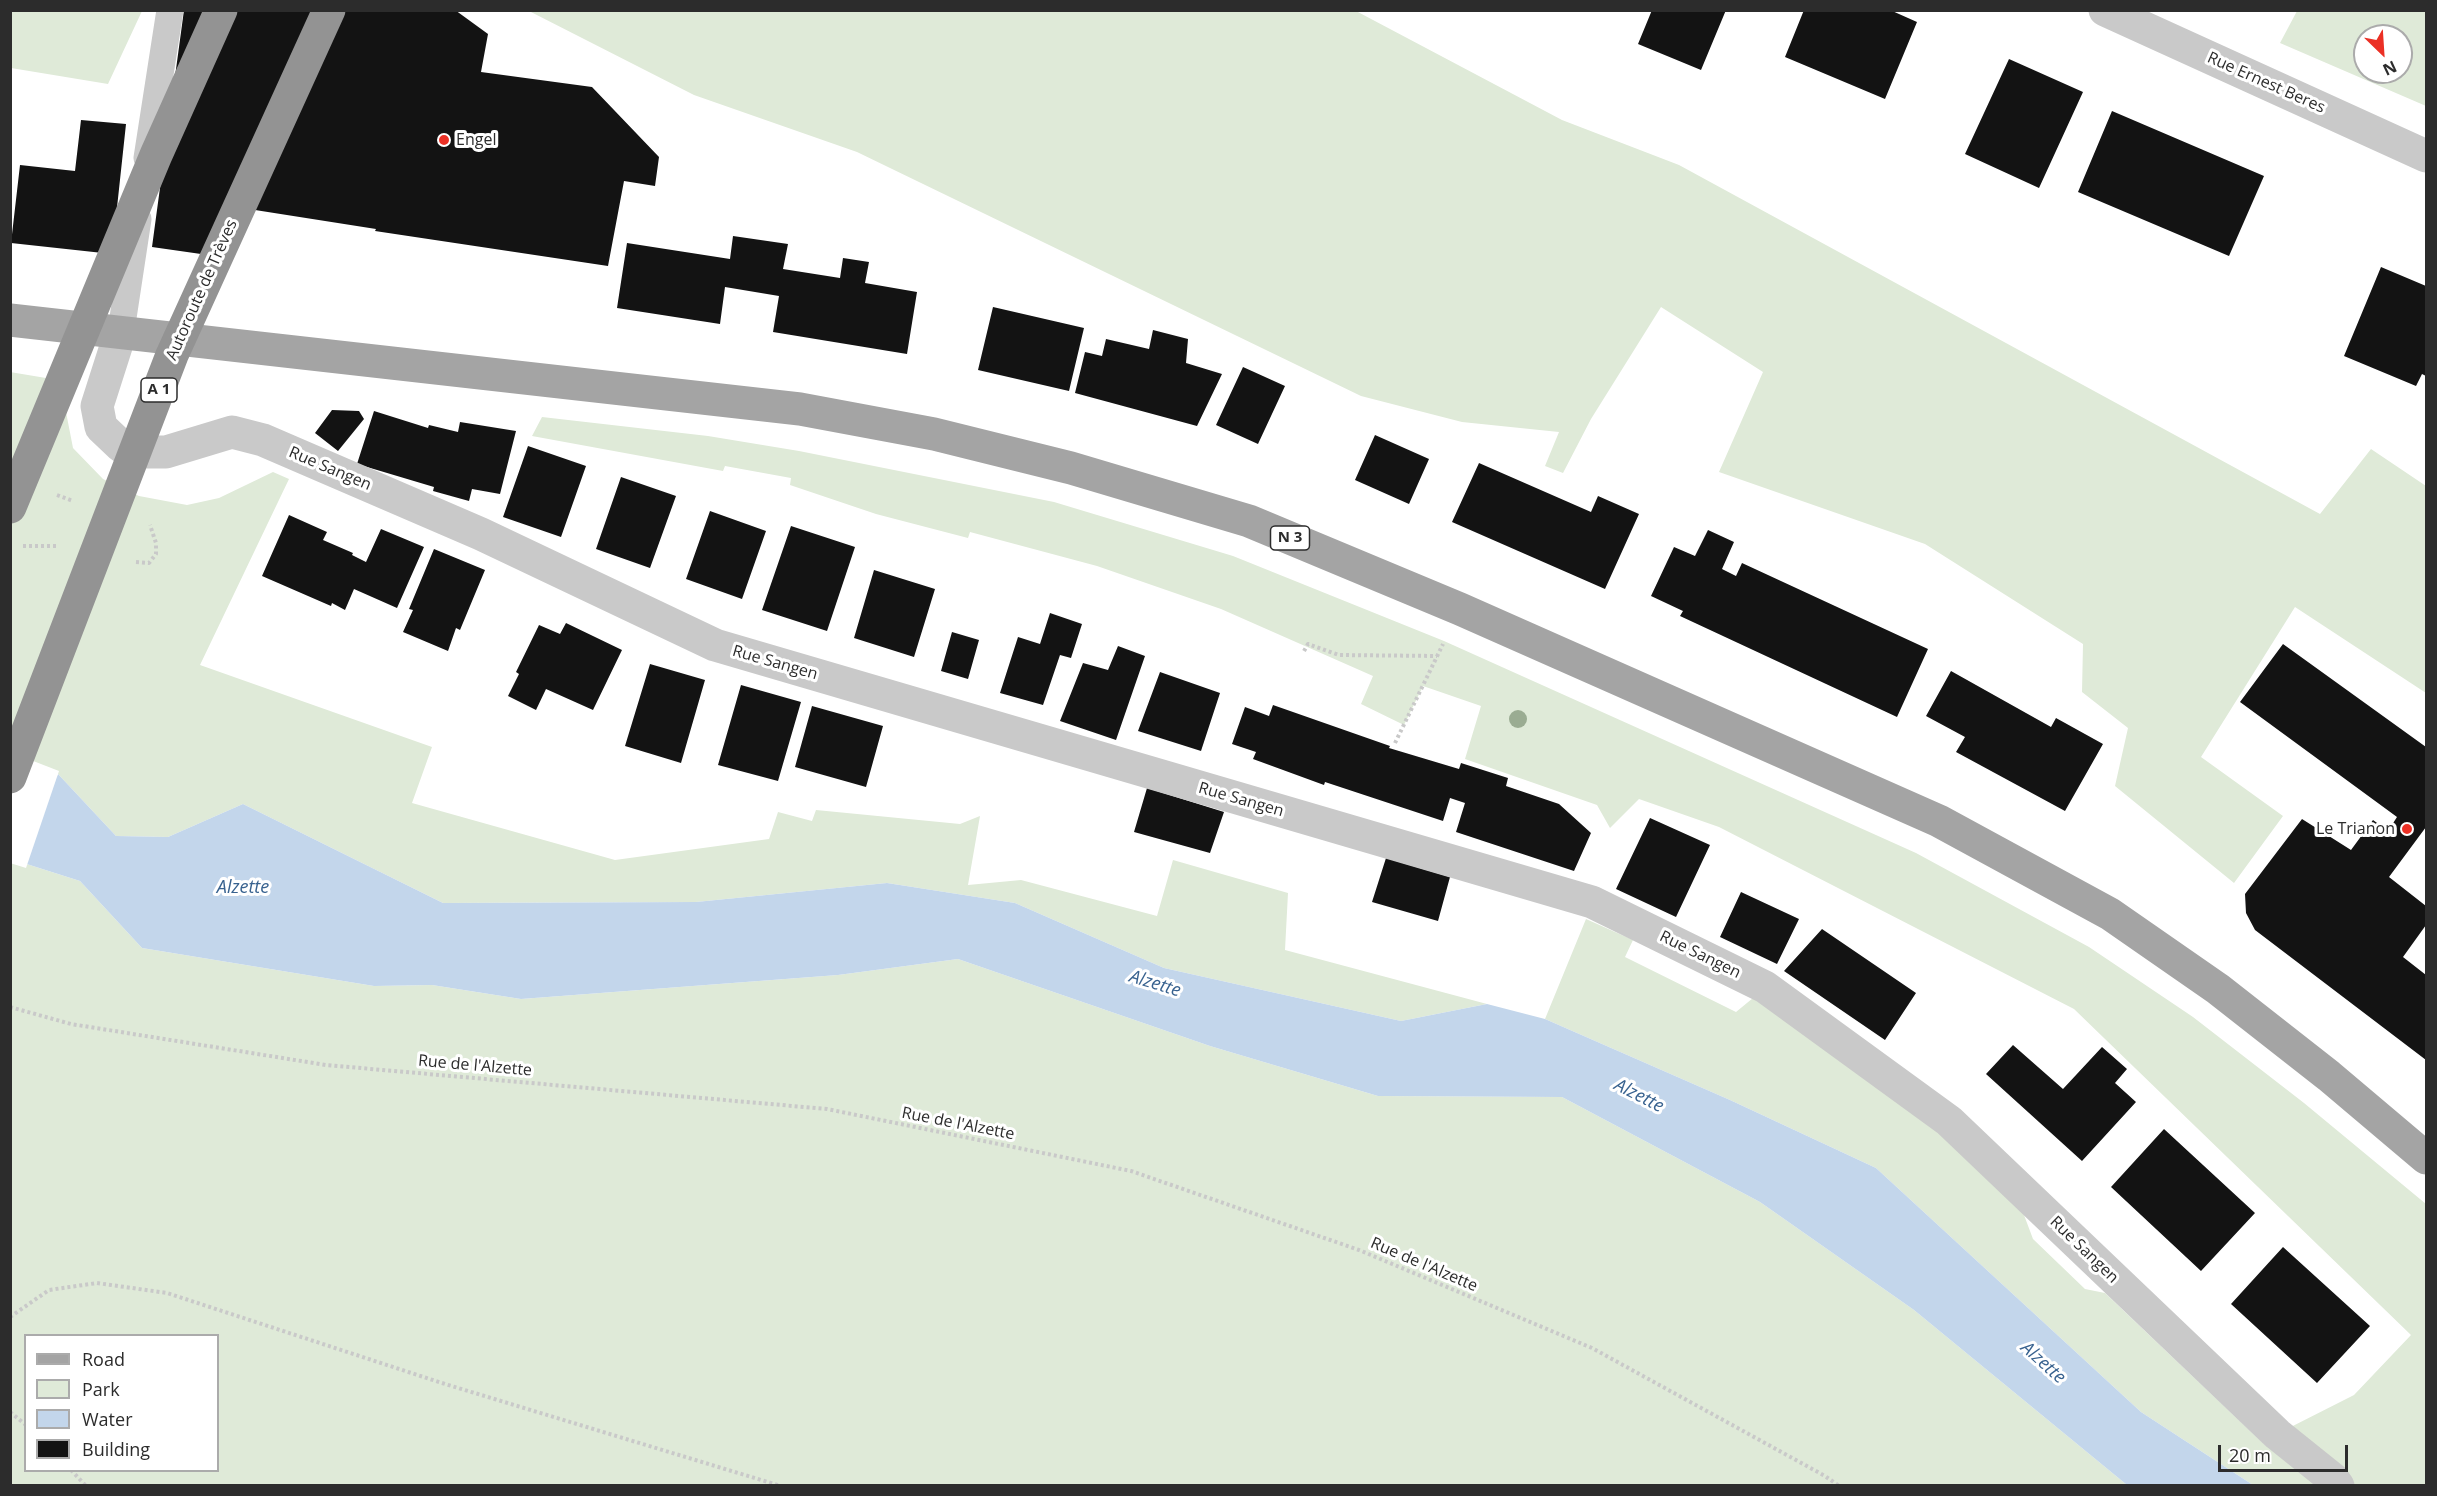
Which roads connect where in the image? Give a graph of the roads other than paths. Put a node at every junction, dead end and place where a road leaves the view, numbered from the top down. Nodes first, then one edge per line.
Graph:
1 (170, 10) edge
2 (221, 10) edge
3 (329, 10) edge
4 (2105, 10) edge
5 (2427, 156) edge
6 (10, 320) edge
7 (121, 331) junction
8 (10, 507) edge
9 (10, 777) edge
10 (2427, 1158) edge
11 (2338, 1485) edge

1 - 7 lane
2 - 8 highway, bridge
3 - 9 highway, Autoroute de Trèves / A 1, bridge
4 - 5 street, Rue Ernest Beres
6 - 7 main road, N 3
7 - 10 main road, N 3
7 - 11 street, Rue Sangen

